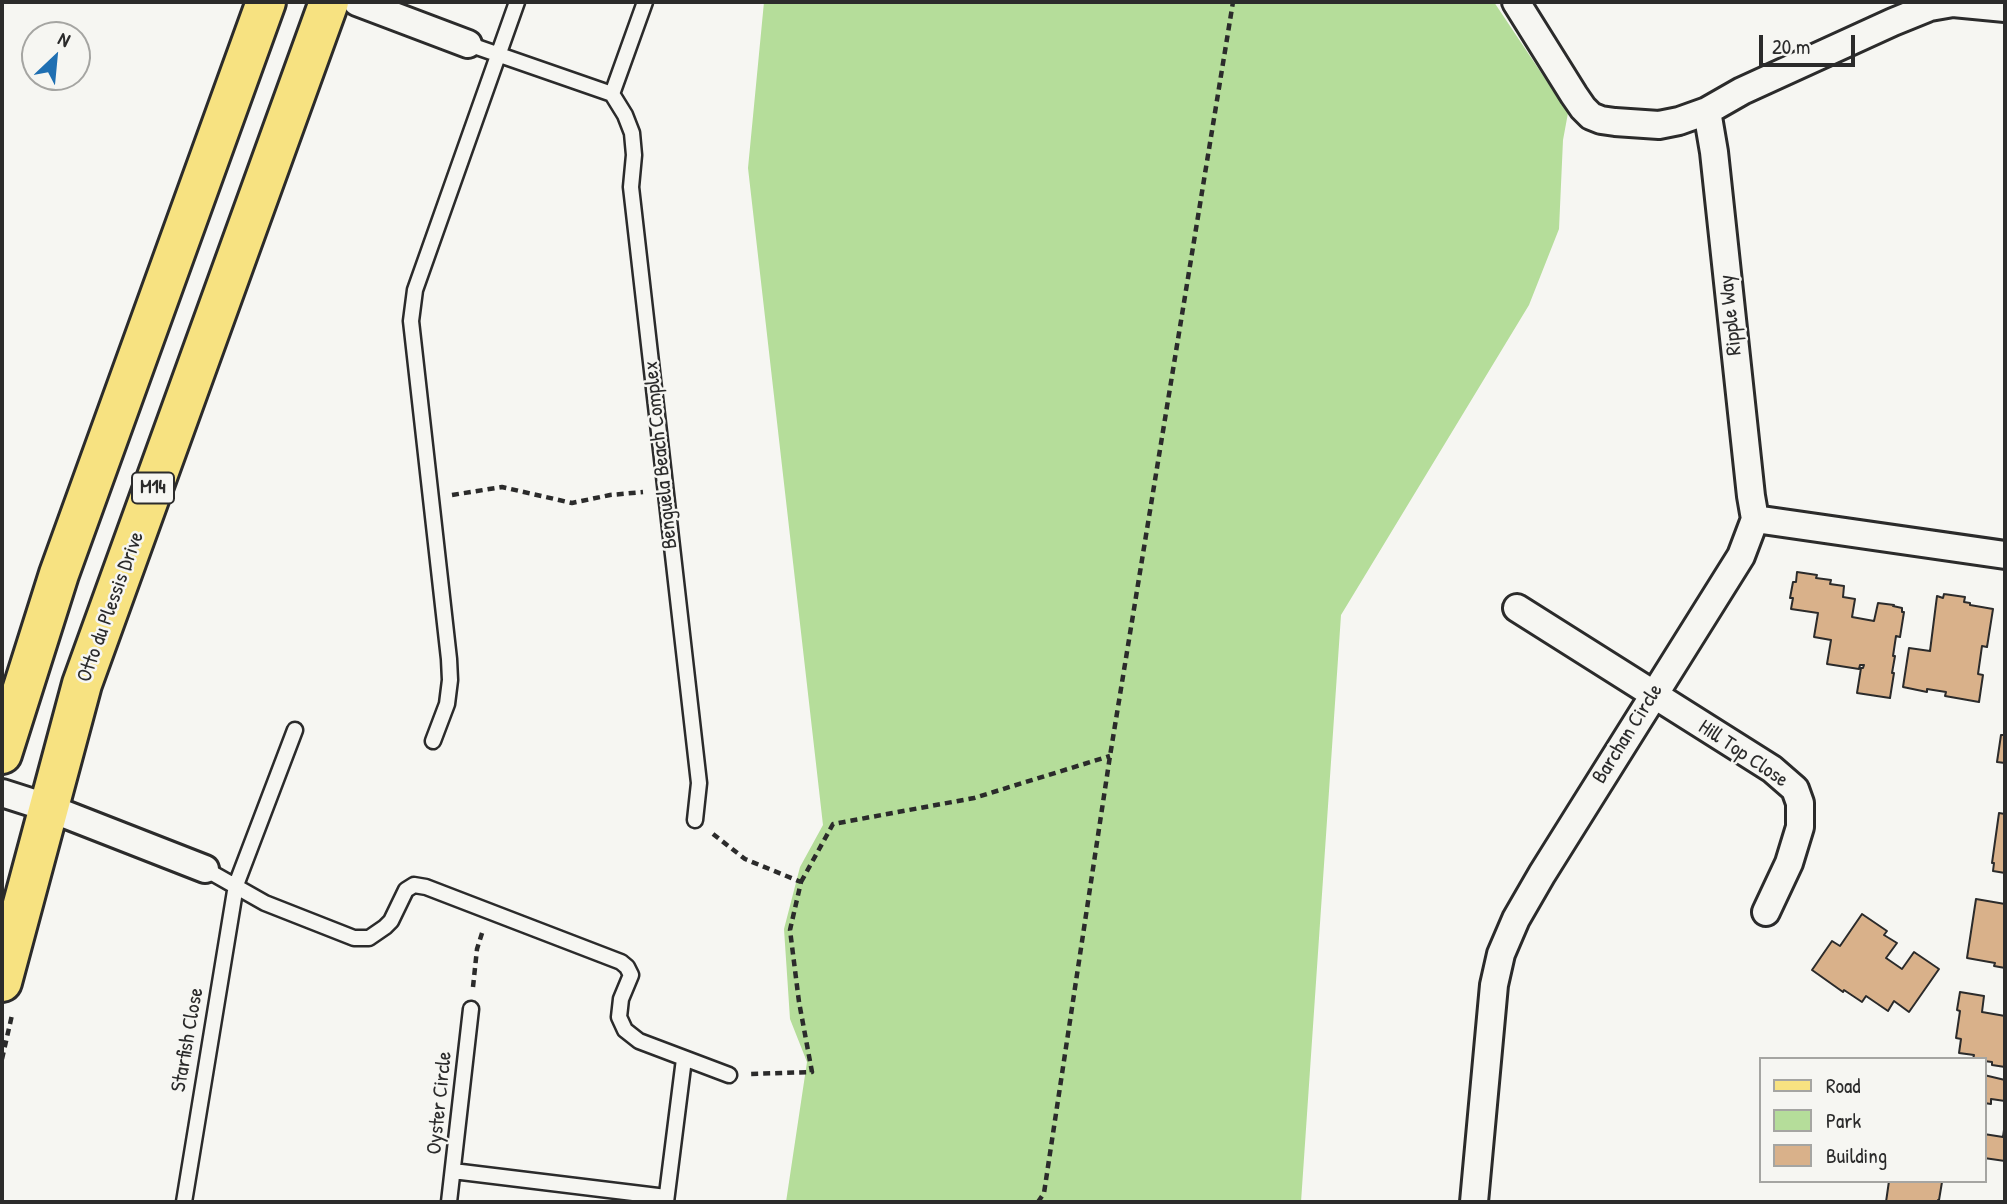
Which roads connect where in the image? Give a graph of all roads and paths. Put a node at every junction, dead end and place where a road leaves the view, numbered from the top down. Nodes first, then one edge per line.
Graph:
1 (266, 2) edge
2 (329, 2) edge
3 (357, 2) edge
4 (517, 2) edge
5 (645, 2) edge
6 (1233, 2) edge
7 (1516, 2) edge
8 (2005, 8) edge
9 (468, 44) joint
10 (498, 56) junction
11 (612, 94) junction
12 (1707, 111) junction
13 (665, 489) junction
14 (431, 498) junction
15 (1755, 519) junction
16 (2005, 555) edge
17 (1517, 608) dead end
18 (1652, 695) junction
19 (295, 730) dead end
20 (433, 741) dead end
21 (2, 754) edge
22 (1110, 756) junction
23 (2, 793) edge
24 (49, 808) junction
25 (695, 820) joint
26 (205, 869) joint
27 (801, 882) junction
28 (236, 885) junction
29 (488, 912) junction
30 (1766, 912) dead end
31 (2, 982) edge
32 (471, 1009) joint
33 (684, 1059) junction
34 (729, 1075) joint
35 (453, 1171) junction
36 (666, 1200) edge
37 (184, 1202) edge
38 (449, 1202) edge
39 (1038, 1202) edge
40 (1474, 1202) edge

1 - 21 main road
2 - 24 main road, Otto du Plessis Drive / M14
3 - 9 street
4 - 10 lane
5 - 11 lane
6 - 22 path
7 - 12 street
8 - 12 street
9 - 10 lane
10 - 11 lane
10 - 14 lane
11 - 13 lane, Benguela Beach Complex
12 - 15 street, Ripple Way
13 - 14 path
13 - 25 lane, Benguela Beach Complex
14 - 20 lane
15 - 16 street
15 - 18 street, Barchan Circle
17 - 18 street, Hill Top Close
18 - 30 street, Hill Top Close
18 - 40 street, Barchan Circle
19 - 28 lane, Starfish Close
22 - 27 path
22 - 39 path
23 - 24 street
24 - 26 street
24 - 31 main road, Otto du Plessis Drive / M14
25 - 27 path
26 - 28 lane
27 - 34 path
28 - 29 lane
28 - 37 lane, Starfish Close
29 - 32 path
29 - 33 lane
32 - 35 lane, Oyster Circle
33 - 34 lane
33 - 36 lane
35 - 36 lane
35 - 38 lane, Oyster Circle

